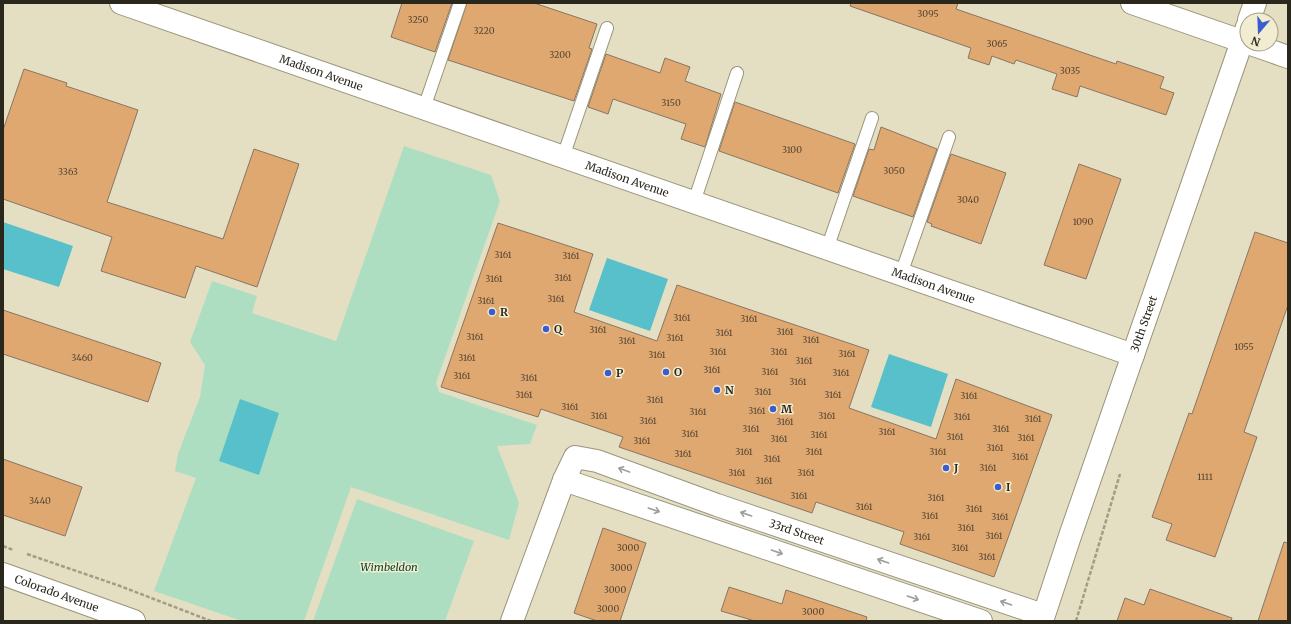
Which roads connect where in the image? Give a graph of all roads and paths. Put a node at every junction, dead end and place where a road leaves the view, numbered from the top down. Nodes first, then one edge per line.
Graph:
1 (121, 3) edge
2 (460, 3) edge
3 (1132, 3) edge
4 (607, 28) dead end
5 (1239, 36) edge
6 (1242, 52) edge
7 (1277, 52) edge
8 (1288, 57) edge
9 (737, 73) dead end
10 (424, 108) junction
11 (872, 118) dead end
12 (949, 137) dead end
13 (563, 157) junction
14 (694, 202) junction
15 (827, 249) junction
16 (901, 274) junction
17 (1133, 355) junction
18 (564, 480) junction
19 (3, 546) edge
20 (18, 551) dead end
21 (25, 554) dead end
22 (3, 574) edge
23 (1042, 618) edge
24 (134, 621) edge
25 (211, 621) edge
26 (512, 621) edge
27 (982, 621) edge

1 - 10 street, Madison Avenue
2 - 10 lane
3 - 5 street
4 - 13 lane
6 - 17 street, 30th Street
7 - 8 street
9 - 14 lane
10 - 13 street, Madison Avenue
11 - 15 lane
12 - 16 lane
13 - 14 street, Madison Avenue
14 - 15 street, Madison Avenue
15 - 16 street, Madison Avenue
16 - 17 street, Madison Avenue
17 - 23 street, 30th Street
23 -> 18 street, 33rd Street
18 - 26 street, 33rd Street
18 -> 27 street
19 - 20 path
21 - 25 path
22 - 24 street, Colorado Avenue

